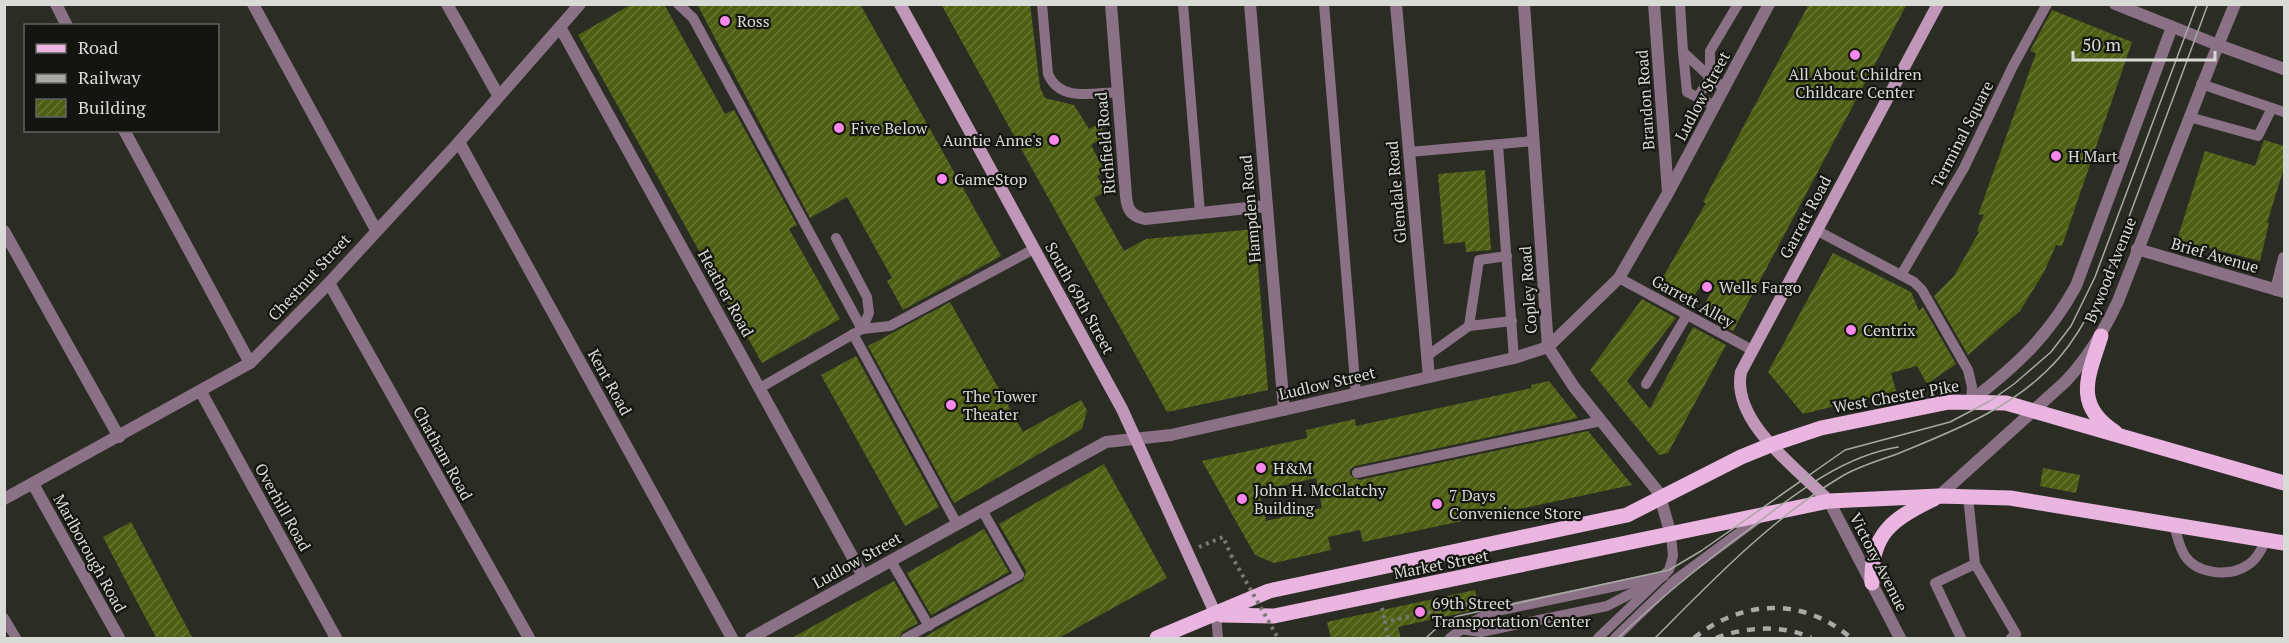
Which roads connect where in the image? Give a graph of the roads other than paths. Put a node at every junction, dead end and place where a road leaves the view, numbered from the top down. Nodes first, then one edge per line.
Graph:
1 (56, 4) edge
2 (253, 4) edge
3 (447, 4) edge
4 (580, 4) edge
5 (678, 4) edge
6 (900, 4) edge
7 (1042, 4) edge
8 (1111, 4) edge
9 (1183, 4) edge
10 (1250, 4) edge
11 (1324, 4) edge
12 (1396, 4) edge
13 (1524, 4) edge
14 (1654, 4) edge
15 (1680, 4) edge
16 (1738, 4) edge
17 (1769, 4) edge
18 (1938, 4) edge
19 (2047, 4) edge
20 (2115, 4) edge
21 (2235, 4) edge
22 (67, 24) edge
23 (560, 27) junction
24 (2172, 27) junction
25 (2218, 45) junction
26 (1683, 52) junction
27 (2284, 69) edge
28 (1710, 77) junction
29 (2201, 84) junction
30 (1724, 88) junction
31 (1118, 92) junction
32 (498, 95) junction
33 (1698, 97) junction
34 (1715, 106) junction
35 (2272, 108) junction
36 (2284, 112) edge
37 (2189, 117) junction
38 (125, 132) edge
39 (1534, 141) junction
40 (459, 142) junction
41 (1498, 145) junction
42 (1409, 152) junction
43 (1668, 193) junction
44 (1266, 206) junction
45 (1200, 213) junction
46 (376, 230) junction
47 (1816, 230) junction
48 (4, 231) edge
49 (836, 238) dead end
50 (1034, 249) junction
51 (2137, 249) junction
52 (1507, 256) junction
53 (2284, 258) edge
54 (1901, 275) junction
55 (1619, 278) junction
56 (329, 283) junction
57 (2280, 291) edge
58 (1687, 315) junction
59 (1512, 321) junction
60 (1469, 326) junction
61 (857, 332) junction
62 (2101, 336) junction
63 (1548, 347) junction
64 (1752, 350) junction
65 (1427, 356) junction
66 (1514, 358) junction
67 (250, 363) junction
68 (1429, 377) junction
69 (1646, 384) dead end
70 (760, 388) junction
71 (201, 392) junction
72 (1356, 394) junction
73 (1971, 401) junction
74 (1284, 410) junction
75 (2032, 411) junction
76 (1601, 421) junction
77 (2123, 436) junction
78 (119, 437) junction
79 (1136, 439) junction
80 (1773, 444) junction
81 (1357, 473) dead end
82 (2284, 483) edge
83 (33, 484) junction
84 (1939, 496) junction
85 (1968, 496) junction
86 (1662, 499) junction
87 (4, 500) edge
88 (1829, 501) junction
89 (982, 510) junction
90 (1764, 515) junction
91 (957, 524) junction
92 (2174, 525) junction
93 (1671, 535) junction
94 (2266, 540) junction
95 (2284, 543) edge
96 (891, 561) junction
97 (1975, 564) junction
98 (863, 576) junction
99 (1664, 576) junction
100 (1872, 583) junction
101 (1216, 615) junction
102 (4, 618) edge
103 (929, 626) junction
104 (1460, 629) junction
105 (16, 639) edge
106 (119, 639) edge
107 (336, 639) edge
108 (529, 639) edge
109 (732, 639) edge
110 (751, 639) edge
111 (906, 639) edge
112 (1157, 639) edge
113 (1218, 639) edge
114 (1450, 639) edge
115 (1598, 639) edge
116 (1615, 639) edge
117 (1900, 639) edge
118 (1961, 639) edge
119 (2012, 639) edge

1 - 22 street
2 - 46 street
3 - 32 street
4 - 23 street, Chestnut Street
5 - 61 lane
6 - 50 main road, South 69th Street
7 - 31 lane
8 - 31 street, Richfield Road
9 - 45 lane
10 - 44 street, Hampden Road
11 - 72 lane
12 - 42 street, Glendale Road
13 - 39 street, Copley Road
14 - 43 street, Brandon Road
15 - 26 lane
16 - 28 lane
17 - 30 street, Ludlow Street
18 - 47 main road, Garrett Road
19 - 54 lane, Terminal Square
20 - 24 street
21 - 25 street, Bywood Avenue
23 - 32 street, Chestnut Street
23 - 70 street, Heather Road
24 - 25 street
24 - 73 street, Bywood Avenue
25 - 27 street
25 - 29 street, Bywood Avenue
26 - 28 lane
26 - 33 lane
28 - 30 lane
28 - 33 lane
29 - 35 lane
29 - 37 street, Bywood Avenue
30 - 34 street, Ludlow Street
31 - 45 street, Richfield Road
32 - 40 street, Chestnut Street
33 - 34 lane
34 - 43 street, Ludlow Street
35 - 36 lane
35 - 37 lane
37 - 51 street, Bywood Avenue
38 - 67 street
39 - 41 lane
39 - 63 street, Copley Road
40 - 46 street, Chestnut Street
40 - 109 street, Kent Road
41 - 42 lane
41 - 52 lane
42 - 65 street, Glendale Road
43 - 55 street, Ludlow Street
44 - 45 street, Richfield Road
44 - 74 street, Hampden Road
46 - 56 street, Chestnut Street
47 - 54 lane
47 - 64 main road, Garrett Road
48 - 78 street
49 - 61 lane
50 - 61 lane
50 - 79 main road, South 69th Street
51 - 57 street, Brief Avenue
51 - 62 street, Bywood Avenue
52 - 59 lane
52 - 60 lane
53 - 57 street
54 - 73 lane
55 - 58 lane, Garrett Alley
55 - 63 street, Ludlow Street
56 - 67 street, Chestnut Street
56 - 108 street, Chatham Road
58 - 64 lane, Garrett Alley
58 - 69 lane
59 - 60 lane
59 - 66 lane
60 - 65 lane
61 - 70 lane
61 - 91 lane
62 - 75 street, Bywood Avenue
62 - 77 main road
63 - 66 street, Ludlow Street
63 - 76 street, Copley Road
64 - 80 main road, Garrett Road
65 - 68 street, Glendale Road
66 - 68 street, Ludlow Street
67 - 71 street, Chestnut Street
68 - 72 street, Ludlow Street
70 - 98 street, Heather Road
71 - 78 street, Chestnut Street
71 - 107 street, Overhill Road
72 - 74 street, Ludlow Street
73 - 75 main road, West Chester Pike
73 - 80 main road, West Chester Pike
74 - 79 street, Ludlow Street
75 - 77 main road, West Chester Pike
75 - 84 street, Bywood Avenue
76 - 81 lane
76 - 86 street, Copley Road
77 - 82 main road, West Chester Pike
78 - 83 street, Chestnut Street
79 - 89 street, Ludlow Street
79 - 101 main road, South 69th Street
80 - 86 main road, West Chester Pike
80 - 88 main road, Garrett Road
83 - 87 street, Chestnut Street
83 - 106 street, Marlborough Road
84 - 85 main road
84 - 88 main road
84 - 100 main road
85 - 92 main road
85 - 97 lane
86 - 93 street, Copley Road
86 - 101 main road, Market Street
88 - 90 main road
88 - 100 street, Victory Avenue
89 - 91 street, Ludlow Street
89 - 103 lane
90 - 93 main road
90 - 116 lane
91 - 96 street, Ludlow Street
92 - 94 main road
92 - 94 lane
93 - 99 lane
93 - 101 main road, Market Street
94 - 95 main road
96 - 98 street, Ludlow Street
96 - 103 lane
97 - 118 lane
97 - 119 lane
98 - 110 street, Ludlow Street
99 - 104 lane
99 - 104 lane
99 - 115 lane
100 - 117 street, Victory Avenue
101 - 112 main road, Market Street
101 - 113 lane
102 - 105 lane
103 - 111 lane
104 - 114 lane

